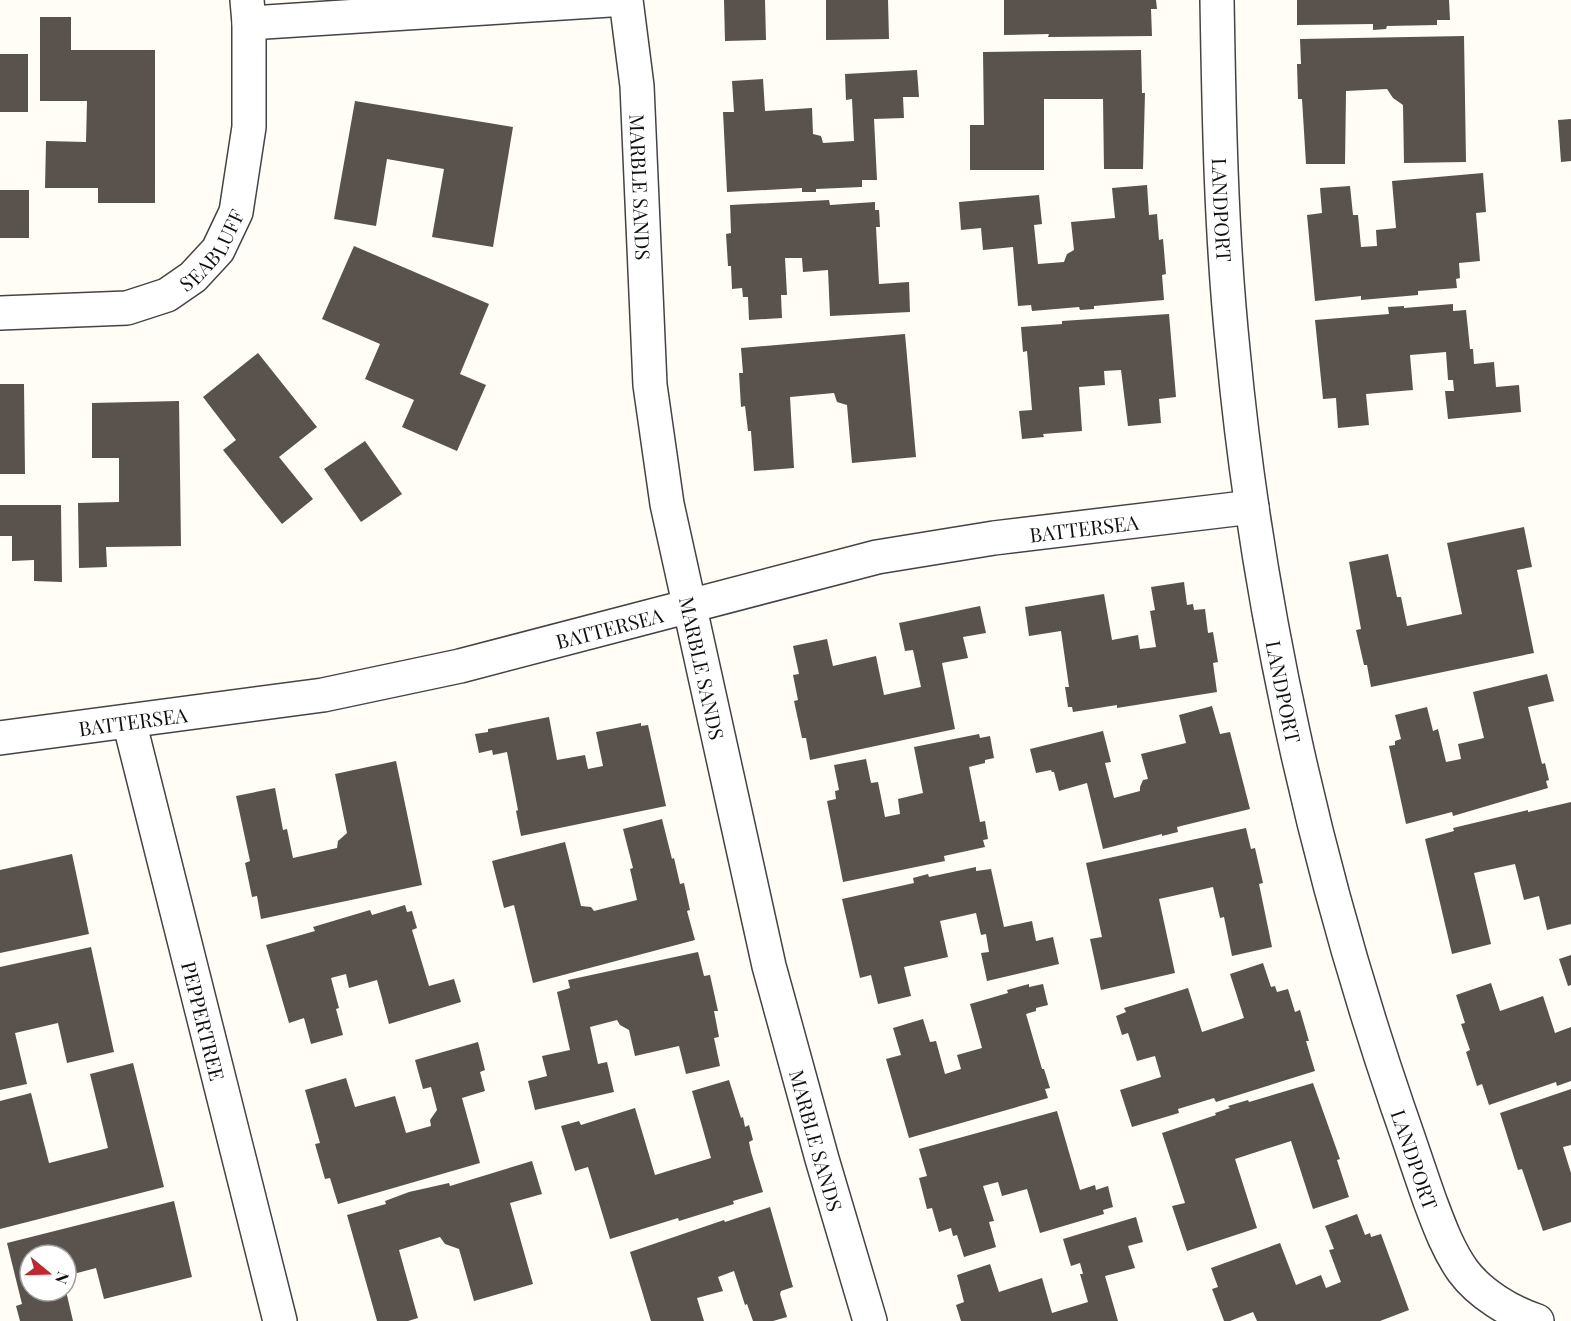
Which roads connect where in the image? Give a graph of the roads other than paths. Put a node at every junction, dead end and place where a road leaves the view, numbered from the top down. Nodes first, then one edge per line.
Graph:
1 (610, 0) edge
2 (626, 0) edge
3 (1217, 0) edge
4 (248, 12) edge
5 (0, 313) edge
6 (1252, 507) junction
7 (689, 606) junction
8 (129, 721) junction
9 (0, 738) edge
10 (280, 1321) edge
11 (870, 1321) edge
12 (1535, 1321) edge

1 - 4 street
2 - 7 street, MARBLE SANDS
3 - 6 street, LANDPORT
4 - 5 street, SEABLUFF
6 - 7 street, BATTERSEA
6 - 12 street, LANDPORT
7 - 8 street, BATTERSEA
7 - 11 street, MARBLE SANDS
8 - 9 street, BATTERSEA
8 - 10 street, PEPPERTREE

